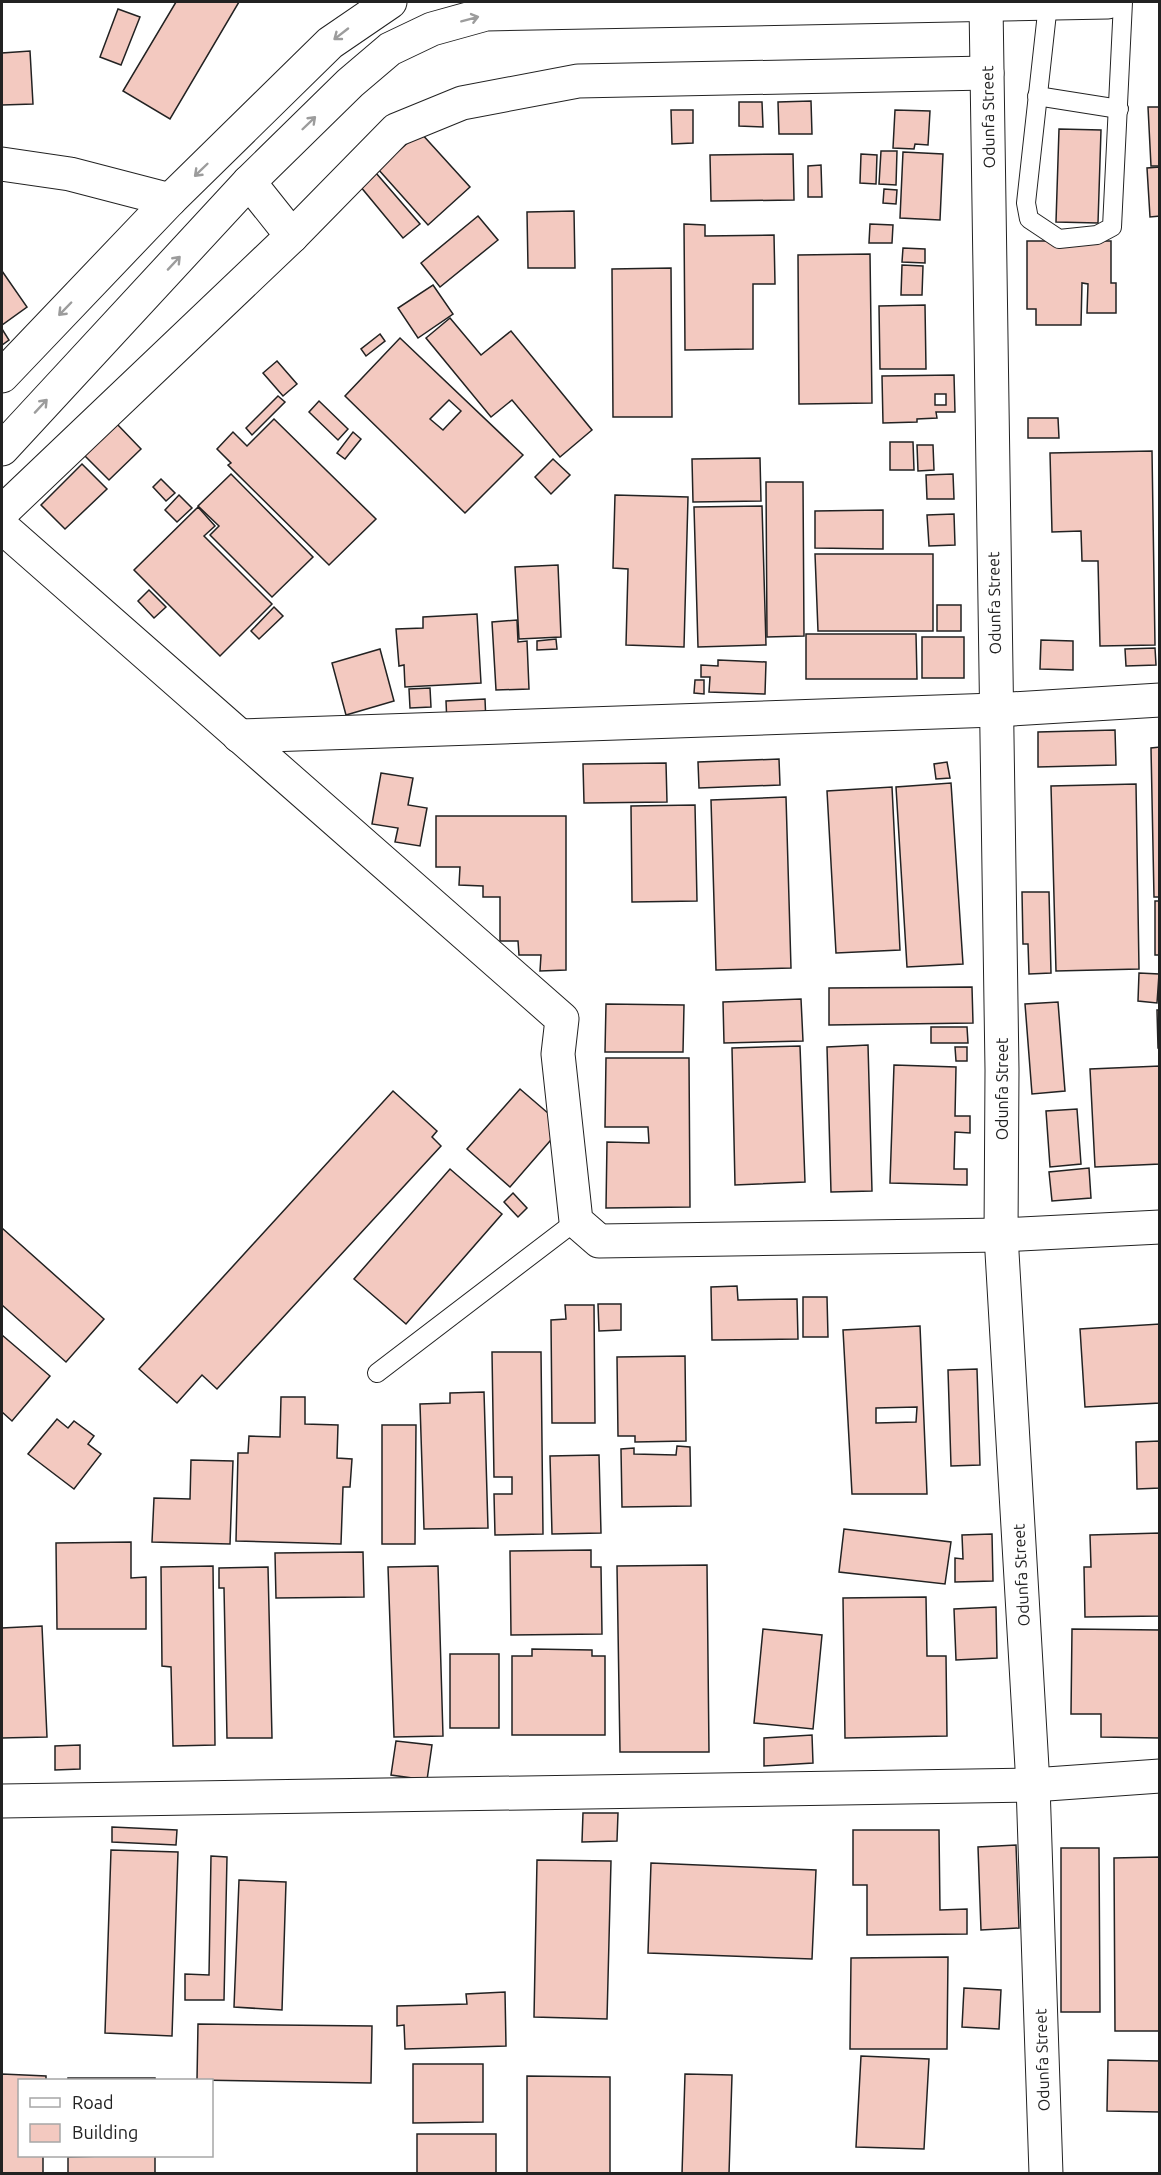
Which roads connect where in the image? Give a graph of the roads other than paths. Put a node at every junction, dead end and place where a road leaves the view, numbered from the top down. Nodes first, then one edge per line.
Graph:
1 (390, 2) edge
2 (1108, 2) edge
3 (1123, 2) edge
4 (986, 4) junction
5 (1048, 4) junction
6 (987, 73) junction
7 (1037, 96) junction
8 (1119, 109) junction
9 (2, 164) edge
10 (249, 182) junction
11 (170, 200) junction
12 (292, 236) junction
13 (2, 376) edge
14 (2, 449) edge
15 (2, 512) edge
16 (2, 527) edge
17 (1160, 700) edge
18 (995, 710) junction
19 (239, 736) junction
20 (576, 1221) junction
21 (1160, 1227) edge
22 (1001, 1235) junction
23 (377, 1373) dead end
24 (1160, 1776) edge
25 (1033, 1785) junction
26 (2, 1801) edge
27 (1046, 2174) edge

1 -> 11 street
2 - 5 street
3 - 8 lane
4 - 5 street
4 - 6 street, Odunfa Street
10 -> 4 street
5 - 7 lane
6 - 12 street
6 - 18 street, Odunfa Street
7 - 8 lane
7 - 8 lane
9 - 11 street
10 - 12 street
14 -> 10 street
11 -> 13 street
12 - 15 street
16 - 19 street
17 - 18 street
18 - 19 street
18 - 22 street, Odunfa Street
19 - 20 street
20 - 22 street
20 - 23 lane
21 - 22 street
22 - 25 street, Odunfa Street
24 - 25 street
25 - 26 street
25 - 27 street, Odunfa Street

